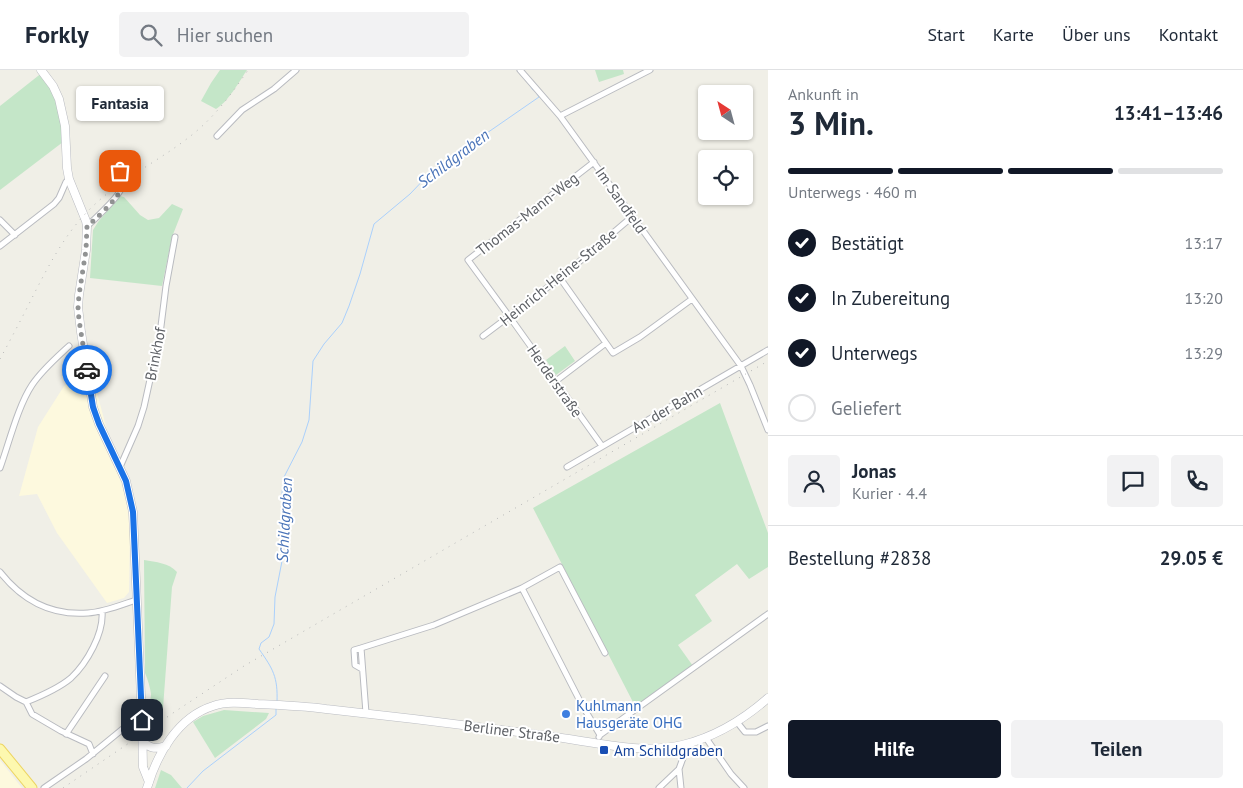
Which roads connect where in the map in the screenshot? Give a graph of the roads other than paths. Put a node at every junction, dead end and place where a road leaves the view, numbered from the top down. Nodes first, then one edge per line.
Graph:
1 (41, 70) edge
2 (296, 70) edge
3 (520, 70) edge
4 (650, 70) edge
5 (560, 116) junction
6 (217, 136) dead end
7 (594, 162) junction
8 (120, 171) dead end
9 (69, 179) junction
10 (633, 216) junction
11 (0, 220) edge
12 (87, 226) junction
13 (15, 235) junction
14 (175, 237) dead end
15 (0, 246) edge
16 (560, 278) junction
17 (692, 299) junction
18 (509, 316) junction
19 (483, 336) dead end
20 (606, 343) junction
21 (69, 346) dead end
22 (768, 350) edge
23 (741, 366) junction
24 (556, 381) junction
25 (768, 412) edge
26 (763, 417) junction
27 (768, 430) edge
28 (602, 446) junction
29 (567, 467) dead end
30 (0, 468) edge
31 (120, 468) junction
32 (0, 572) edge
33 (522, 588) junction
34 (136, 600) junction
35 (102, 611) junction
36 (768, 614) edge
37 (604, 654) dead end
38 (105, 676) dead end
39 (0, 686) edge
40 (768, 698) edge
41 (26, 702) junction
42 (366, 714) junction
43 (142, 720) junction
44 (737, 722) junction
45 (768, 726) edge
46 (66, 734) junction
47 (706, 738) junction
48 (598, 739) junction
49 (143, 744) junction
50 (682, 745) junction
51 (166, 746) junction
52 (0, 749) edge
53 (93, 754) junction
54 (143, 757) junction
55 (156, 765) junction
56 (679, 769) junction
57 (148, 785) edge
58 (32, 788) edge
59 (44, 788) edge
60 (659, 788) edge
61 (681, 788) edge
62 (744, 788) edge

1 - 9 street
2 - 6 street
3 - 5 street, Im Sandfeld
4 - 5 street
5 - 7 street, Im Sandfeld
7 - 10 street, Im Sandfeld
7 - 18 street, Thomas-Mann-Weg
8 - 12 street
9 - 12 street
9 - 13 street
10 - 16 street, Heinrich-Heine-Straße
10 - 17 street, Im Sandfeld
11 - 13 street
12 - 31 street
13 - 15 street
14 - 31 street, Brinkhof
16 - 18 street, Heinrich-Heine-Straße
16 - 20 street
17 - 20 street
17 - 23 street, Im Sandfeld
18 - 19 street, Heinrich-Heine-Straße
18 - 24 street, Herderstraße
20 - 24 street
21 - 30 street
22 - 23 street, An der Bahn
23 - 26 street, Im Sandfeld
23 - 28 street, An der Bahn
24 - 28 street, Herderstraße
25 - 26 street
26 - 27 street, Im Sandfeld
28 - 29 street, An der Bahn
31 - 34 street
32 - 35 street
33 - 37 street
33 - 42 street
33 - 48 street
34 - 35 street
34 - 43 street
35 - 41 street
36 - 48 street
38 - 46 street
39 - 41 street
40 - 44 street, Berliner Straße
41 - 46 street
42 - 48 street, Berliner Straße
42 - 51 street, Berliner Straße
43 - 49 street
43 - 53 street
44 - 45 street
44 - 47 street, Berliner Straße
46 - 53 street
47 - 50 street, Berliner Straße
47 - 62 street
48 - 50 street, Berliner Straße
49 - 51 street
49 - 54 street
49 - 55 street
50 - 56 street
51 - 55 street, Berliner Straße
52 - 58 main road
53 - 59 street
54 - 55 street
54 - 57 street
55 - 57 street, Berliner Straße
56 - 60 street
56 - 61 street

